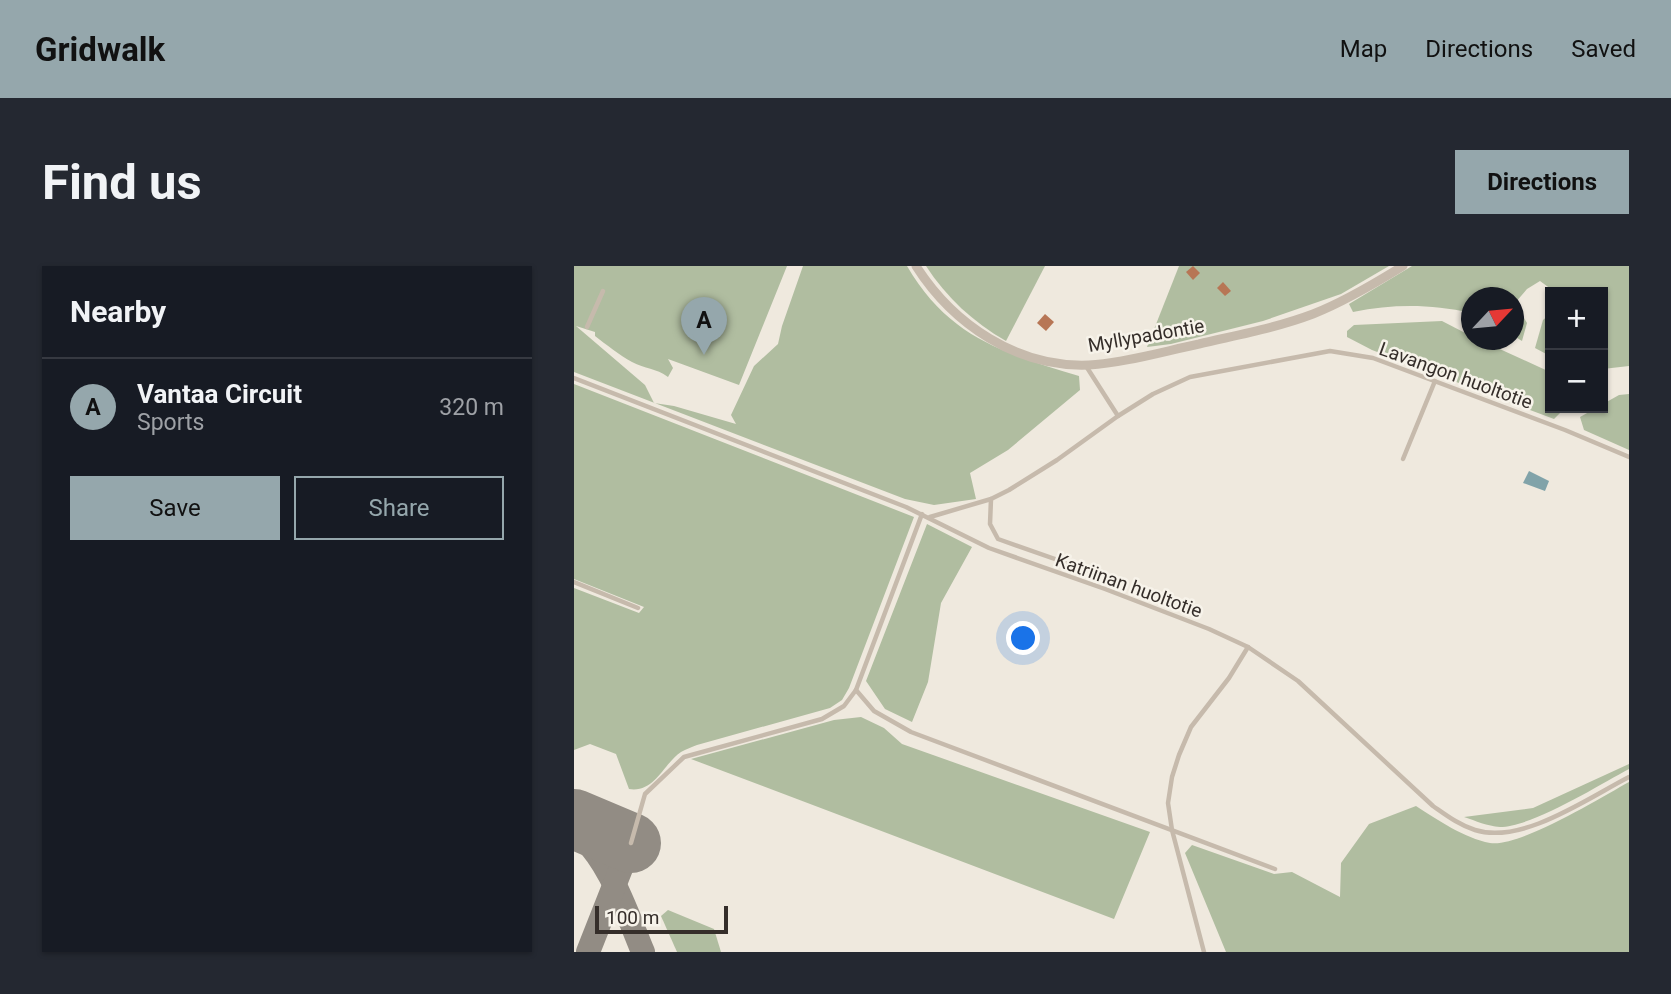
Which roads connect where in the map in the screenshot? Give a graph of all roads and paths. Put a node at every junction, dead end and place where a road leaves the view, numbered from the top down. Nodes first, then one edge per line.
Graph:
1 (916, 266) edge
2 (1402, 266) edge
3 (603, 291) dead end
4 (587, 327) dead end
5 (1086, 365) junction
6 (574, 378) edge
7 (1434, 381) junction
8 (1118, 416) junction
9 (1629, 457) edge
10 (1403, 459) dead end
11 (991, 499) junction
12 (922, 514) junction
13 (929, 518) junction
14 (1112, 579) dead end
15 (574, 582) edge
16 (638, 608) dead end
17 (1248, 647) junction
18 (856, 690) junction
19 (1629, 777) edge
20 (1172, 830) junction
21 (631, 843) dead end
22 (1275, 869) dead end
23 (1204, 952) edge

1 - 5 street, Myllypadontie
2 - 5 street, Myllypadontie
3 - 4 lane
5 - 8 lane
6 - 12 lane, Katriinan huoltotie
7 - 8 lane, Lavangon huoltotie
7 - 9 lane, Lavangon huoltotie
7 - 10 lane
8 - 11 lane, Lavangon huoltotie
11 - 13 lane, Lavangon huoltotie
11 - 14 lane
12 - 13 lane, Katriinan huoltotie
12 - 18 lane
13 - 17 lane, Katriinan huoltotie
15 - 16 lane
17 - 19 lane, Katriinan huoltotie
17 - 20 lane
18 - 20 lane
18 - 21 lane
20 - 22 lane
20 - 23 lane

